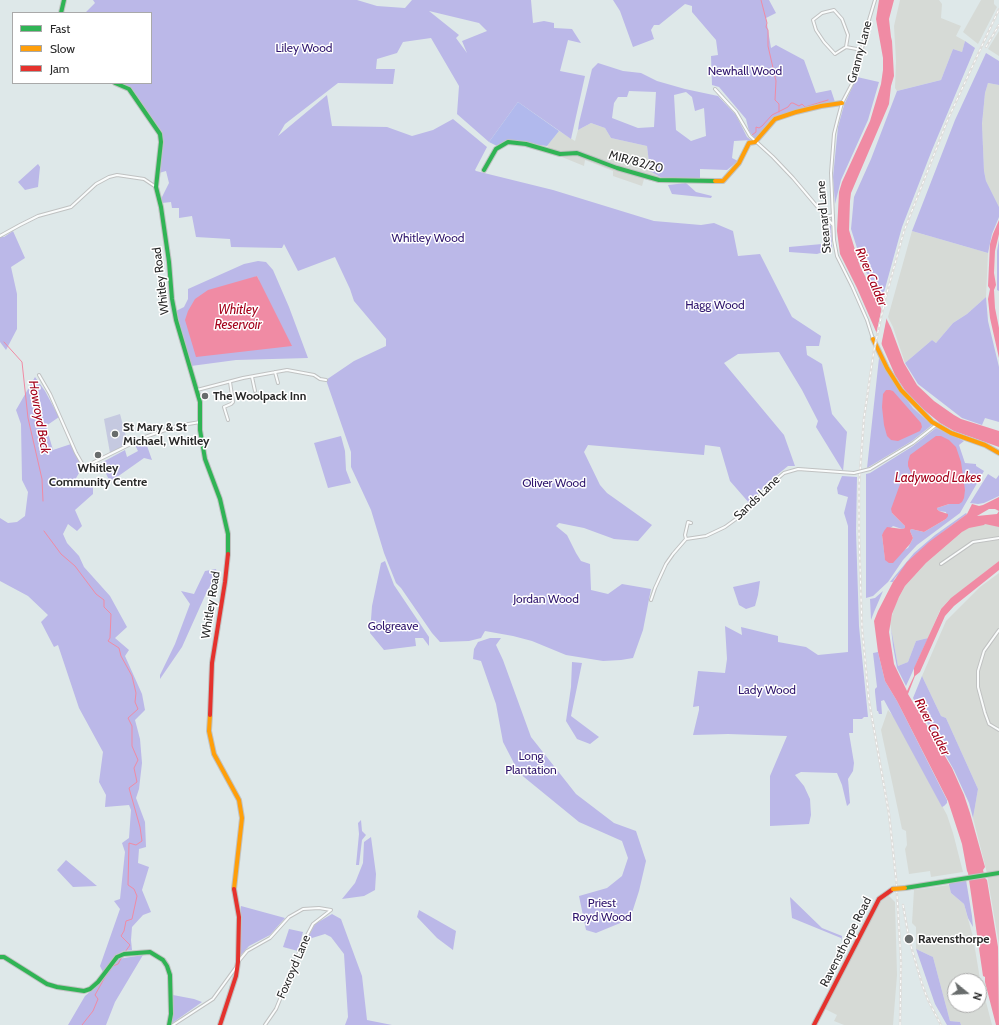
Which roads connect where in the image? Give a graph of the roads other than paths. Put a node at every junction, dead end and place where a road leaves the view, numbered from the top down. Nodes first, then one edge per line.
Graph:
1 (64, 0) edge
2 (875, 0) edge
3 (61, 12) edge
4 (846, 47) junction
5 (862, 50) junction
6 (117, 84) edge
7 (715, 89) dead end
8 (842, 103) junction
9 (755, 142) junction
10 (484, 170) dead end
11 (156, 188) junction
12 (833, 215) junction
13 (826, 217) junction
14 (833, 226) junction
15 (0, 236) edge
16 (873, 338) joint
17 (275, 372) junction
18 (39, 375) dead end
19 (252, 377) junction
20 (326, 380) dead end
21 (230, 382) junction
22 (278, 382) dead end
23 (197, 390) junction
24 (255, 391) dead end
25 (228, 420) dead end
26 (201, 422) junction
27 (936, 425) junction
28 (999, 453) edge
29 (691, 523) dead end
30 (999, 538) edge
31 (686, 539) junction
32 (941, 564) dead end
33 (651, 600) dead end
34 (999, 630) edge
35 (999, 730) edge
36 (999, 873) edge
37 (0, 957) edge
38 (238, 964) junction
39 (169, 1025) edge
40 (173, 1025) edge
41 (220, 1025) edge
42 (266, 1025) edge
43 (814, 1025) edge

1 - 3 street
2 - 5 street, Granny Lane
4 - 4 street
4 - 5 street
5 - 8 street, Granny Lane
6 - 11 street
7 - 9 street
8 - 9 street
8 - 12 street, Steanard Lane
9 - 10 street, MIR/82/20
9 - 13 street
11 - 15 street
11 - 23 street, Whitley Road
12 - 13 street
12 - 14 street, Steanard Lane
13 - 14 street
14 - 16 street, Steanard Lane
16 - 27 street, Steanard Lane
17 - 19 street
17 - 20 street
17 - 22 street
18 - 26 street
19 - 21 street
19 - 24 street
21 - 23 street
21 - 25 street
23 - 26 street, Whitley Road
26 - 38 street, Whitley Road
27 - 28 street, Steanard Lane
27 - 31 street, Sands Lane, bridge
29 - 31 street
30 - 32 street
31 - 33 street
34 - 35 street
36 - 43 street, Ravensthorpe Road, bridge
37 - 39 street
38 - 40 street
38 - 41 street, Whitley Road
38 - 42 street, Foxroyd Lane

